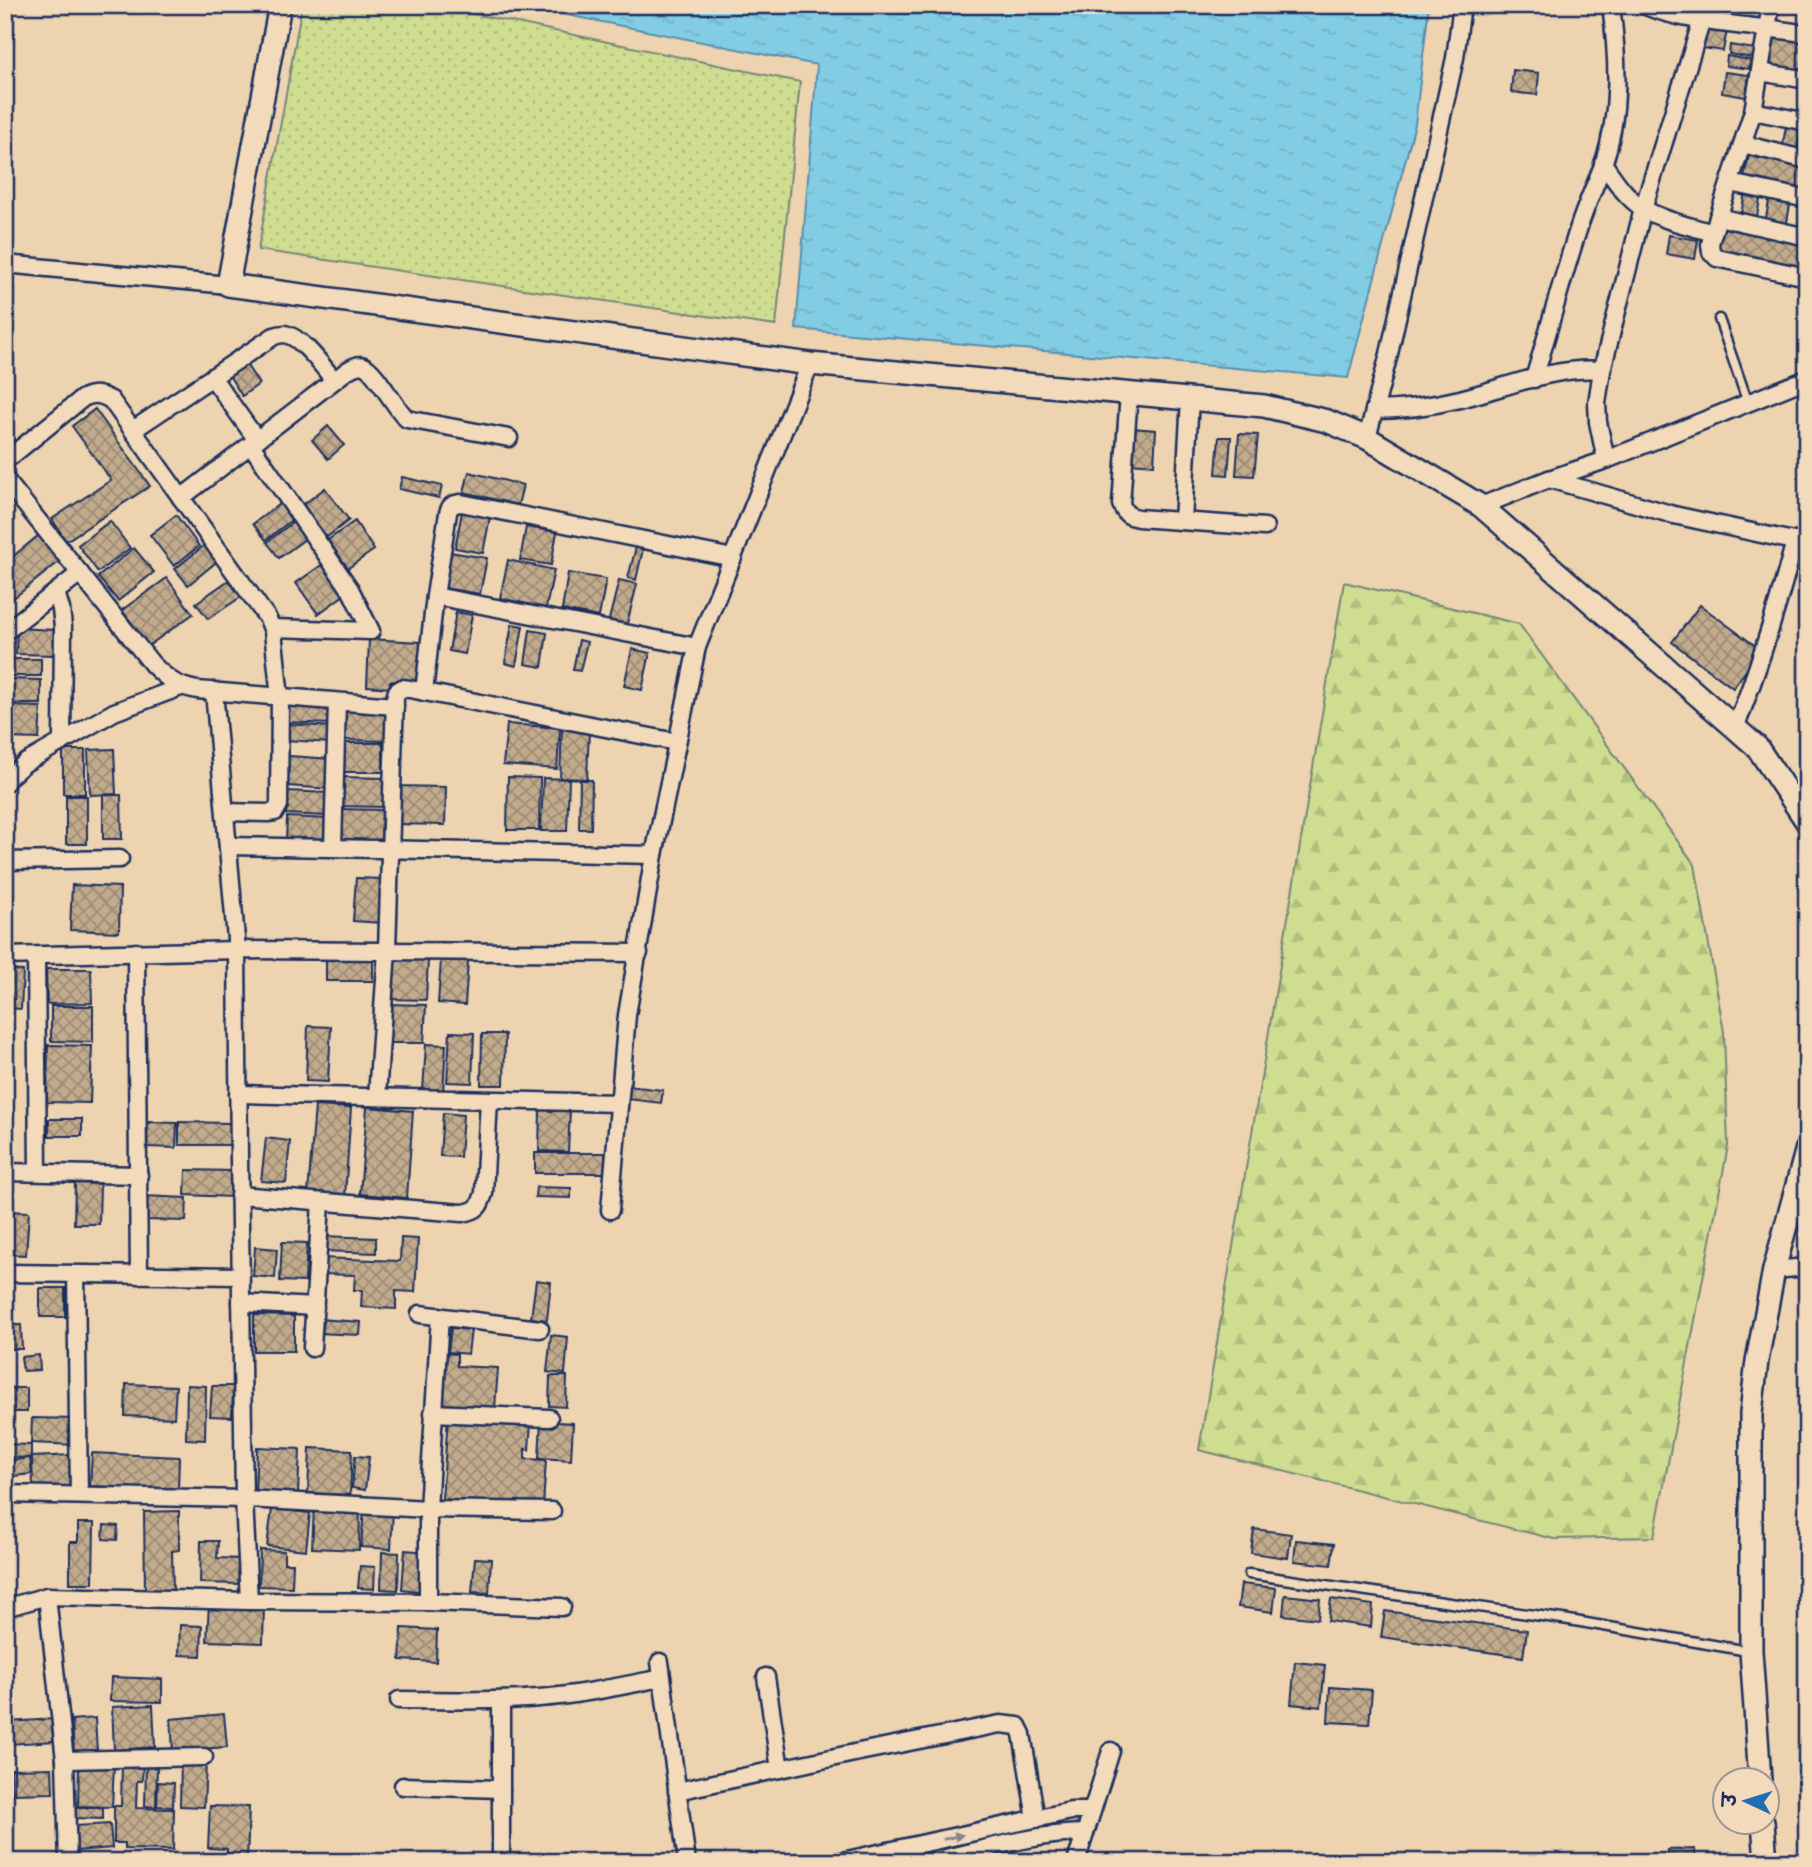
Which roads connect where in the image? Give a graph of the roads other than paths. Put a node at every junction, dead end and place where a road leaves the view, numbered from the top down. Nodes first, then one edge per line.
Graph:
1 (280, 5) edge
2 (1462, 5) edge
3 (1611, 5) edge
4 (1643, 5) edge
5 (1771, 5) edge
6 (1702, 20) junction
7 (1768, 27) junction
8 (1807, 34) edge
9 (1759, 72) junction
10 (1807, 80) edge
11 (1753, 111) junction
12 (1807, 122) edge
13 (1743, 144) junction
14 (1807, 160) edge
15 (1603, 163) junction
16 (1730, 183) junction
17 (1807, 199) edge
18 (1643, 209) junction
19 (1715, 225) junction
20 (1807, 237) edge
21 (5, 264) edge
22 (1807, 277) edge
23 (228, 285) junction
24 (1720, 319) dead end
25 (810, 364) junction
26 (1602, 370) junction
27 (212, 377) junction
28 (1534, 379) junction
29 (1807, 379) edge
30 (334, 380) junction
31 (1129, 393) junction
32 (1190, 399) junction
33 (1748, 403) junction
34 (1374, 410) junction
35 (133, 430) junction
36 (509, 438) dead end
37 (1367, 438) junction
38 (254, 443) junction
39 (1606, 460) junction
40 (5, 461) edge
41 (5, 479) edge
42 (1549, 479) junction
43 (181, 498) junction
44 (1481, 506) junction
45 (1183, 521) junction
46 (1265, 527) dead end
47 (1801, 542) edge
48 (733, 558) junction
49 (80, 573) junction
50 (56, 592) junction
51 (435, 596) junction
52 (272, 628) junction
53 (9, 629) dead end
54 (697, 647) junction
55 (181, 687) junction
56 (214, 691) junction
57 (424, 692) junction
58 (280, 698) junction
59 (337, 702) junction
60 (395, 706) junction
61 (1735, 728) junction
62 (62, 742) junction
63 (676, 742) junction
64 (5, 783) edge
65 (226, 812) junction
66 (1807, 822) edge
67 (229, 846) junction
68 (333, 848) junction
69 (391, 849) junction
70 (654, 855) junction
71 (120, 859) dead end
72 (5, 861) edge
73 (237, 950) junction
74 (387, 950) junction
75 (136, 952) junction
76 (639, 953) junction
77 (5, 956) edge
78 (36, 956) junction
79 (238, 1094) junction
80 (377, 1097) junction
81 (489, 1100) junction
82 (619, 1102) junction
83 (1807, 1148) edge
84 (5, 1172) edge
85 (38, 1172) junction
86 (139, 1175) junction
87 (239, 1195) junction
88 (321, 1202) junction
89 (610, 1210) dead end
90 (1807, 1267) edge
91 (1774, 1270) junction
92 (5, 1273) edge
93 (76, 1275) junction
94 (139, 1275) junction
95 (241, 1276) junction
96 (241, 1303) junction
97 (315, 1307) junction
98 (420, 1314) dead end
99 (440, 1316) junction
100 (540, 1329) dead end
101 (312, 1348) dead end
102 (433, 1413) junction
103 (549, 1418) dead end
104 (5, 1494) edge
105 (79, 1494) junction
106 (244, 1499) junction
107 (428, 1509) junction
108 (552, 1511) dead end
109 (1250, 1573) dead end
110 (47, 1596) junction
111 (249, 1601) junction
112 (428, 1602) junction
113 (562, 1607) dead end
114 (5, 1608) edge
115 (1751, 1651) junction
116 (766, 1677) dead end
117 (399, 1700) dead end
118 (501, 1700) junction
119 (1111, 1751) dead end
120 (204, 1757) dead end
121 (65, 1760) junction
122 (1759, 1766) edge
123 (780, 1769) junction
124 (403, 1786) dead end
125 (501, 1789) junction
126 (677, 1791) junction
127 (1092, 1811) junction
128 (1036, 1819) junction
129 (1085, 1833) junction
130 (1764, 1836) edge
131 (68, 1862) edge
132 (501, 1862) edge
133 (687, 1862) edge
134 (838, 1862) edge
135 (929, 1862) edge
136 (1076, 1862) edge
137 (1766, 1862) edge

1 - 23 main road
2 - 34 street
3 - 15 street
4 - 6 street
5 - 7 street
6 - 7 street
6 - 18 street
7 - 8 street
7 - 9 street
9 - 10 street
9 - 11 street
11 - 12 street
11 - 13 street
13 - 14 street
13 - 16 street
15 - 18 street
15 - 28 street
16 - 17 street
16 - 19 street
18 - 19 street
18 - 26 street
19 - 20 street
19 - 22 street
21 - 23 street
23 - 25 main road
24 - 33 lane
25 - 31 main road
25 - 48 street
26 - 28 street
26 - 39 street
27 - 30 street
27 - 35 street
27 - 38 street
28 - 34 street
29 - 33 street
30 - 36 street
30 - 38 street
31 - 32 main road
31 - 45 street
32 - 37 main road
32 - 45 street
33 - 39 street
34 - 37 street
35 - 40 street
35 - 43 street
37 - 44 main road
38 - 43 street
38 - 52 street
39 - 42 street
41 - 49 street
42 - 44 street
42 - 47 street
43 - 52 street
44 - 61 main road
45 - 46 street
47 - 61 street
48 - 51 street
48 - 54 street
49 - 50 street
49 - 55 street
50 - 53 street
50 - 62 street
51 - 54 street
51 - 57 street
52 - 58 street
54 - 63 street
55 - 56 street
55 - 62 street
56 - 58 street
56 - 65 street
57 - 60 street
57 - 63 street
58 - 59 street
58 - 65 street
59 - 60 street
59 - 68 street
60 - 69 street
61 - 66 main road
62 - 64 street
63 - 70 street
65 - 67 street
67 - 68 street
67 - 73 street
68 - 69 street
69 - 70 street
69 - 74 street
70 - 76 street
71 - 72 street
73 - 74 street
73 - 75 street
73 - 79 street
74 - 76 street
74 - 80 street
75 - 78 street
75 - 86 street
76 - 82 street
77 - 78 street
78 - 85 street
79 - 80 street
79 - 87 street
80 - 81 street
81 - 82 street
81 - 88 street
82 - 89 street
83 - 91 main road
84 - 85 street
85 - 86 street
86 - 94 street
87 - 88 street
87 - 95 street
88 - 97 street
90 - 91 street
91 - 115 main road
92 - 93 street
93 - 94 street
93 - 105 street
94 - 95 street
95 - 96 street
96 - 97 street
96 - 106 street
97 - 101 street
98 - 99 street
99 - 100 street
99 - 102 street
102 - 103 street
102 - 107 street
104 - 105 street
105 - 106 street
106 - 107 street
106 - 111 street
107 - 108 street
107 - 112 street
109 - 115 lane
110 - 111 street
110 - 114 street
110 - 121 street
111 - 112 street
112 - 113 street
115 - 122 main road
116 - 123 street
117 - 118 street
118 - 125 street
118 - 126 street
119 - 127 street
120 - 121 street
121 - 131 street
123 - 126 street
123 - 128 street
124 - 125 street
125 - 132 street
126 - 133 street
127 - 128 street
127 - 129 street
134 -> 128 street
129 - 135 street
129 - 136 street
130 - 137 main road

